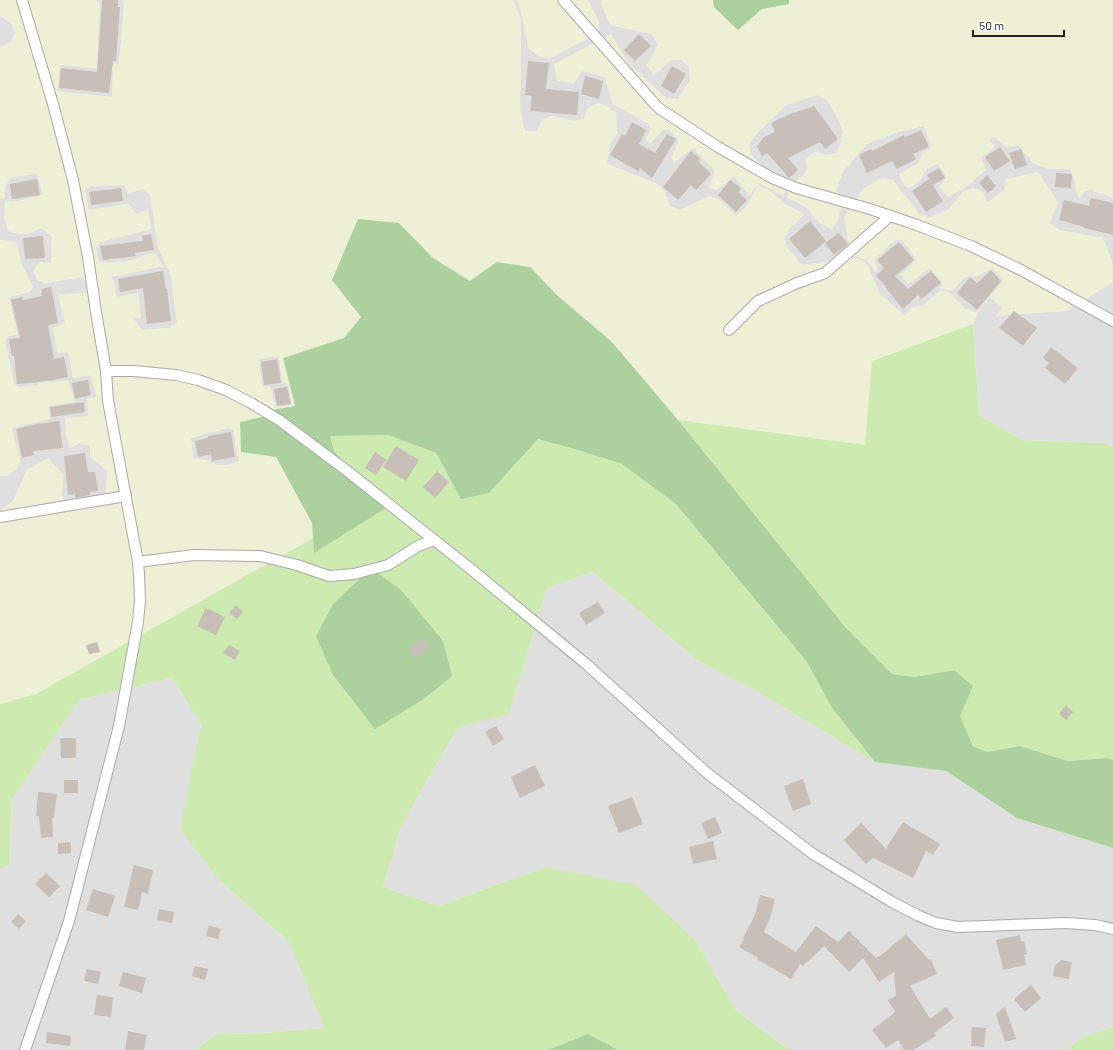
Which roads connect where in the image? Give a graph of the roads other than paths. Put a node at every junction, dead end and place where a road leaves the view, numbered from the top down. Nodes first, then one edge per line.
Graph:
1 (22, 0) edge
2 (563, 0) edge
3 (890, 216) junction
4 (1113, 321) edge
5 (729, 330) dead end
6 (106, 371) junction
7 (126, 496) junction
8 (0, 517) edge
9 (434, 540) junction
10 (138, 562) junction
11 (1113, 929) edge
12 (25, 1050) edge

1 - 6 street
2 - 3 street
3 - 4 street
3 - 5 street
6 - 7 street
6 - 9 street
7 - 8 street
7 - 10 street
9 - 10 street
9 - 11 street
10 - 12 street

